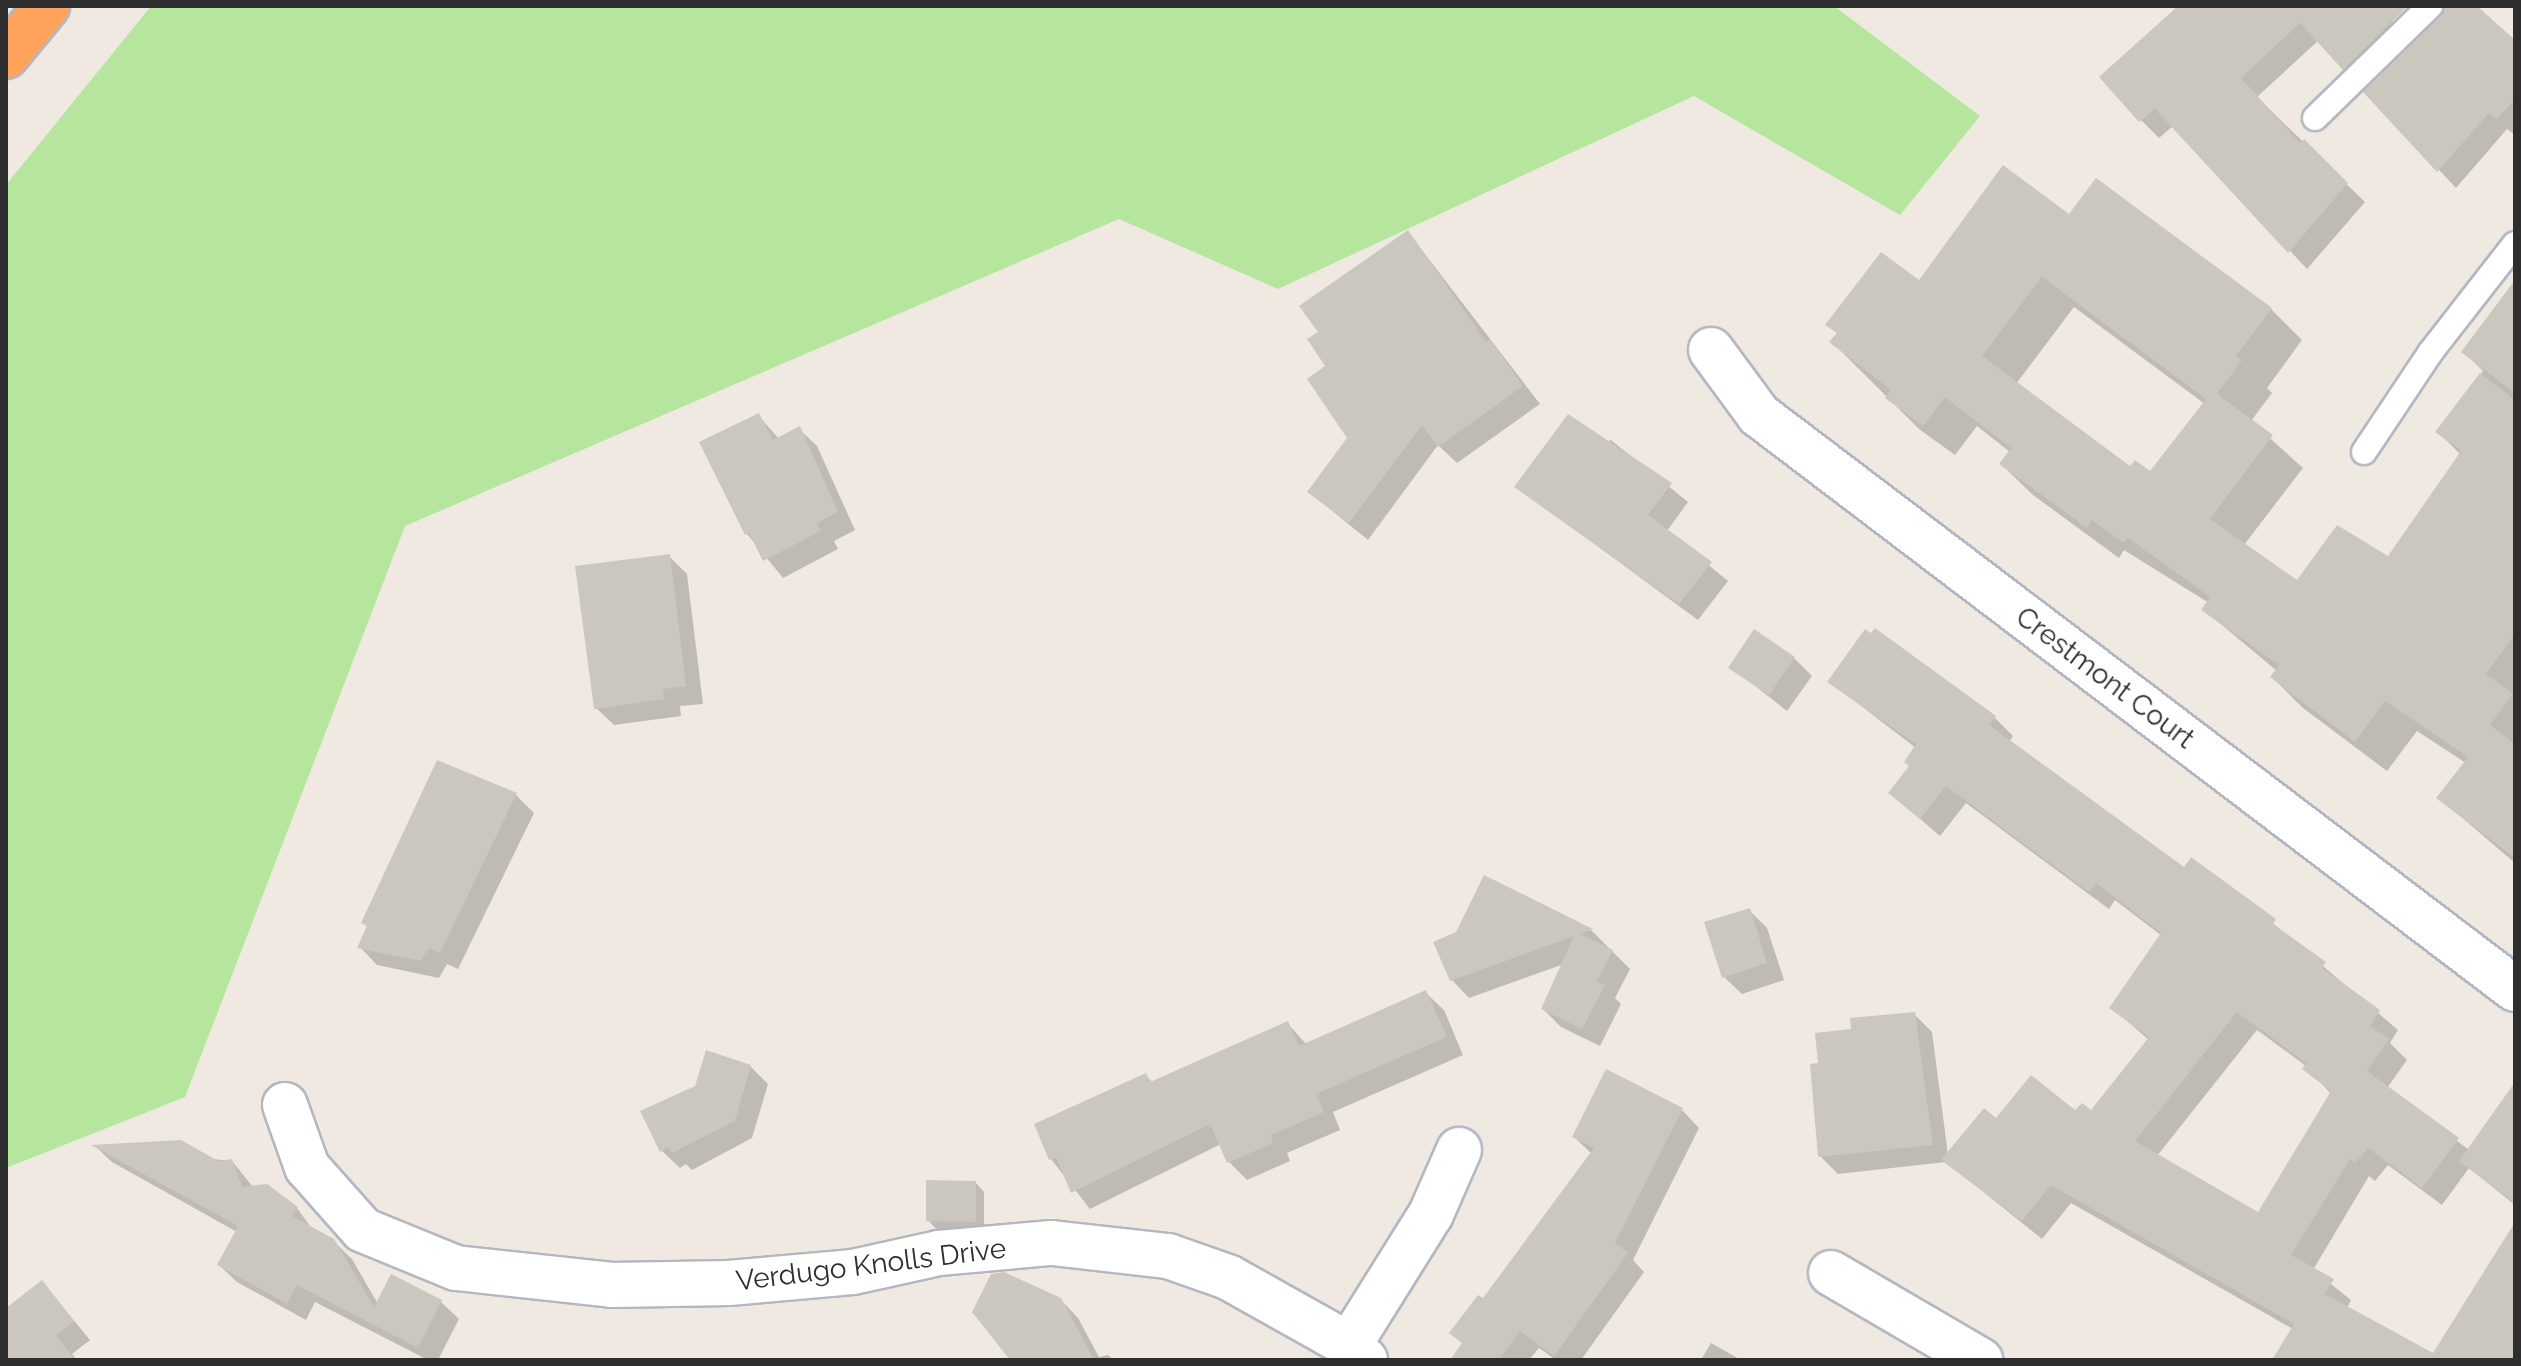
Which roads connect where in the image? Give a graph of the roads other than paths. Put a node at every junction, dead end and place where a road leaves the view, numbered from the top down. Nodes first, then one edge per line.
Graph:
1 (47, 6) edge
2 (2430, 6) edge
3 (6, 56) edge
4 (2315, 118) dead end
5 (2515, 244) edge
6 (1711, 350) dead end
7 (2364, 452) dead end
8 (2515, 989) edge
9 (285, 1105) dead end
10 (1459, 1150) dead end
11 (1831, 1273) dead end
12 (1357, 1352) edge
13 (1980, 1360) edge

1 - 3 highway
2 - 4 lane
5 - 7 lane
6 - 8 street, Crestmont Court
9 - 12 street, Verdugo Knolls Drive
10 - 12 street
11 - 13 street

